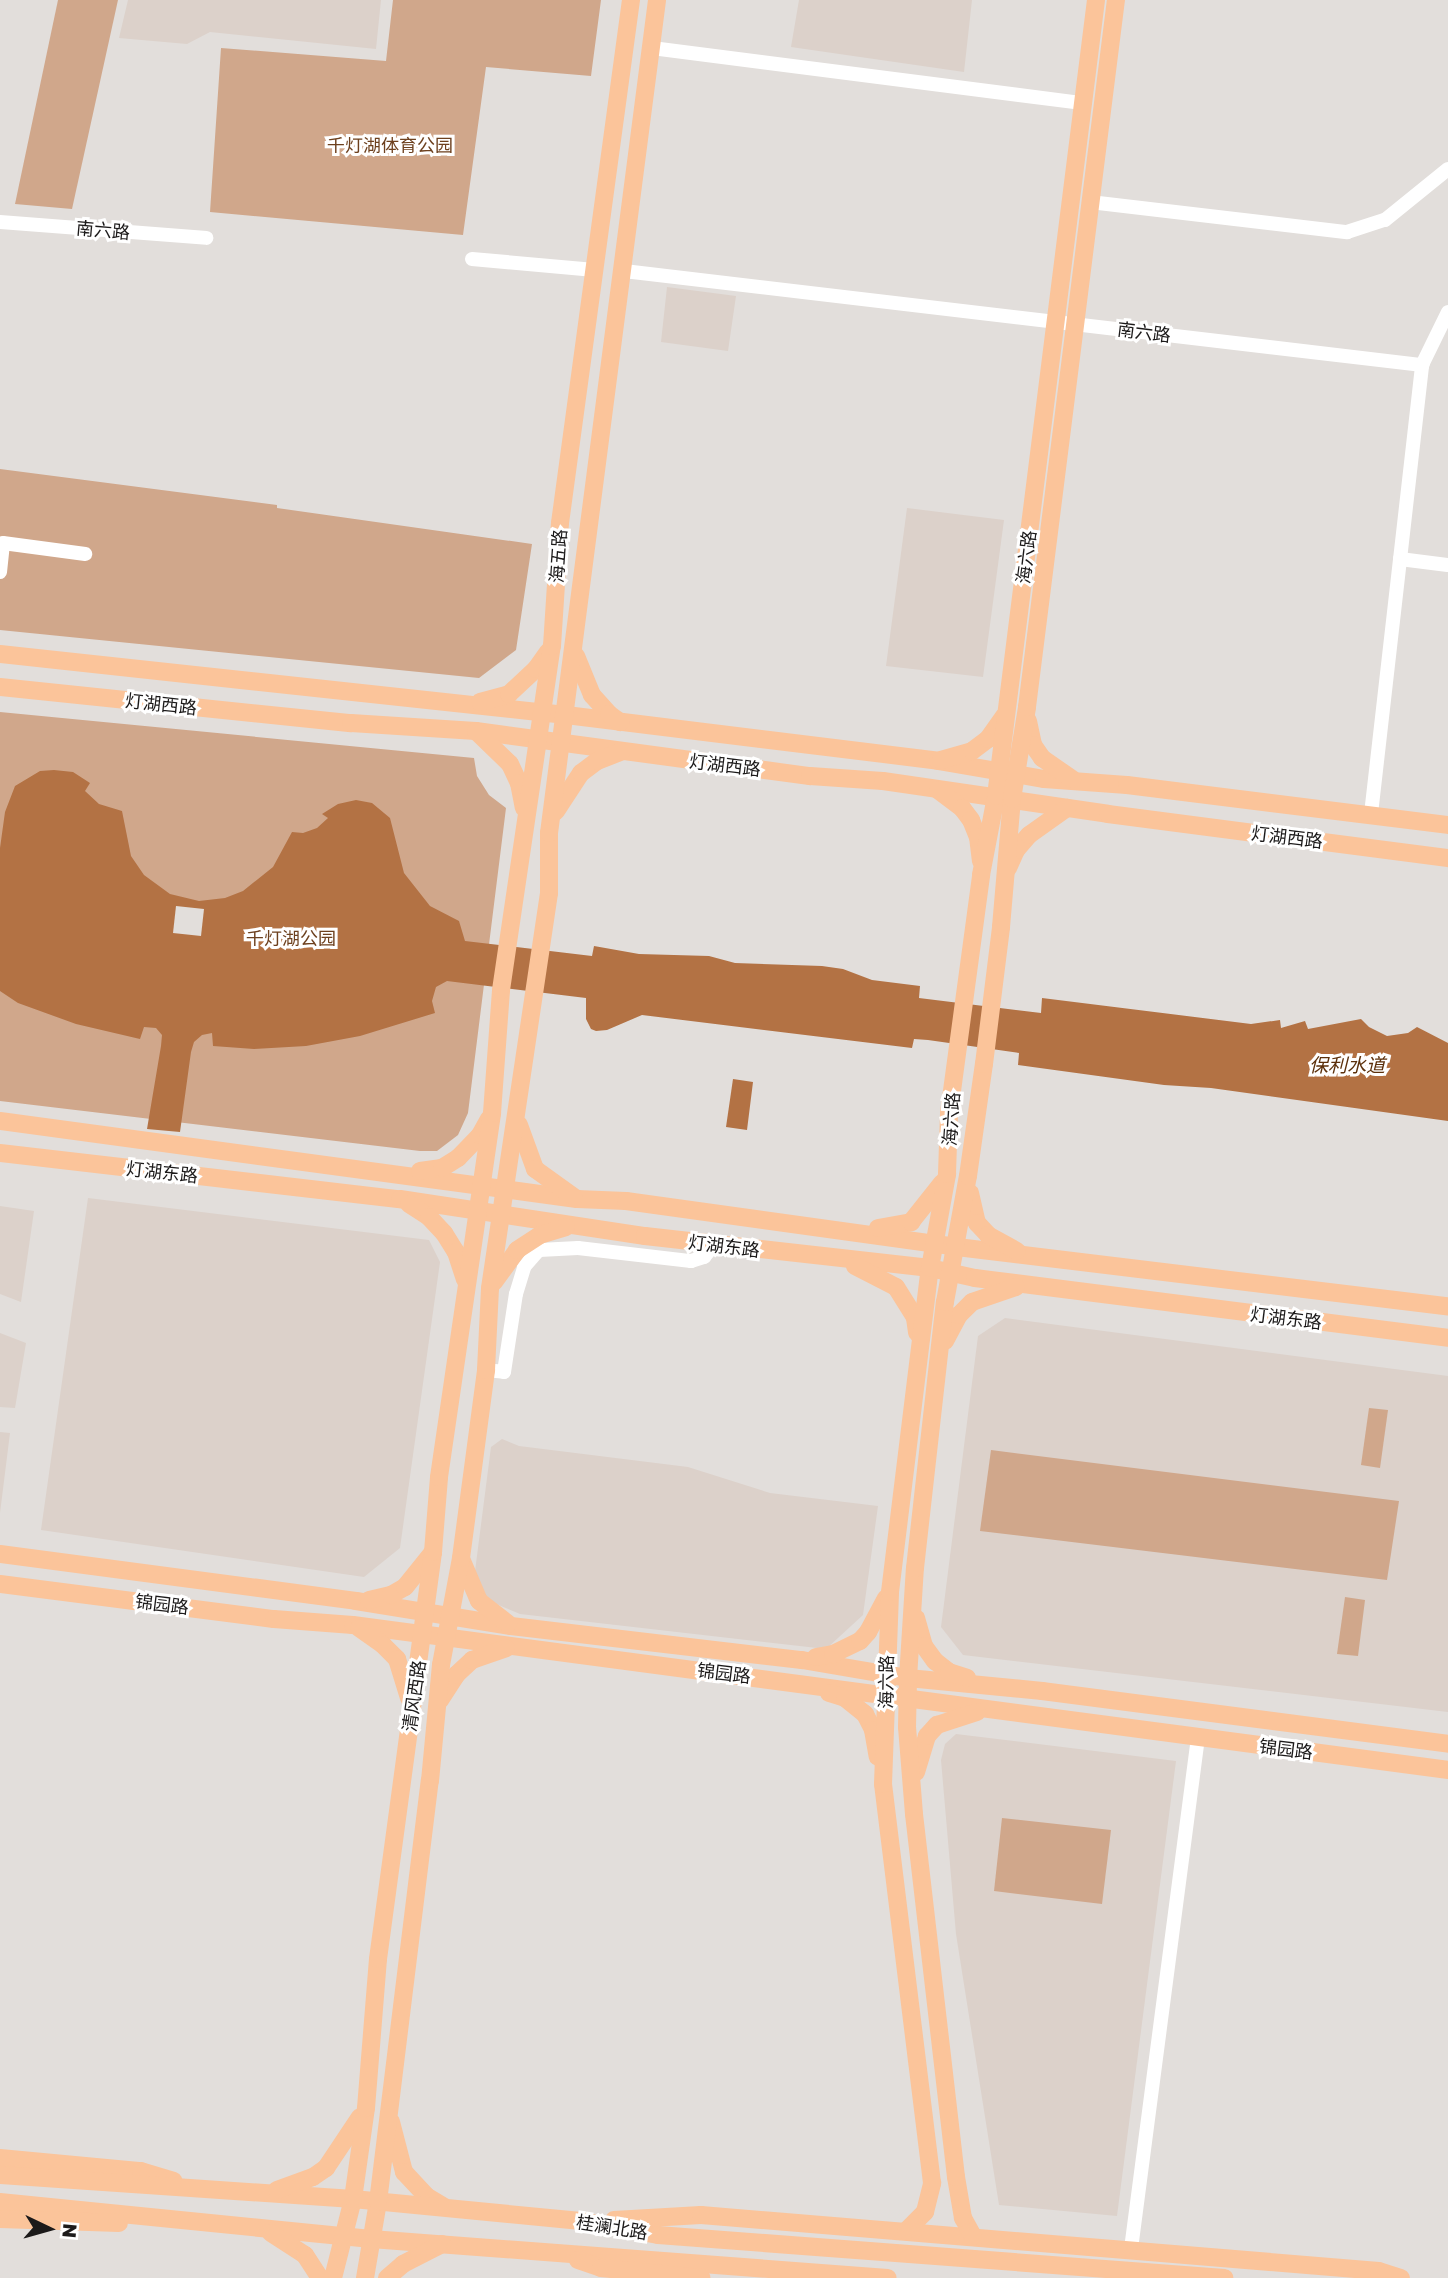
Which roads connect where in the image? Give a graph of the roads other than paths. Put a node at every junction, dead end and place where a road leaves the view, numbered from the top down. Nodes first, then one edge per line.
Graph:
1 (631, 0) edge
2 (657, 0) edge
3 (1096, 0) edge
4 (1116, 0) edge
5 (652, 48) junction
6 (1083, 103) junction
7 (1448, 169) edge
8 (1090, 202) junction
9 (0, 222) edge
10 (206, 238) dead end
11 (472, 259) dead end
12 (595, 270) junction
13 (624, 271) junction
14 (1448, 312) edge
15 (1056, 322) junction
16 (1074, 324) junction
17 (1422, 365) junction
18 (85, 554) dead end
19 (1401, 559) junction
20 (1448, 565) edge
21 (0, 572) edge
22 (552, 646) junction
23 (575, 650) junction
24 (0, 654) edge
25 (0, 687) edge
26 (1009, 703) junction
27 (473, 704) junction
28 (1027, 707) junction
29 (542, 713) junction
30 (566, 715) junction
31 (623, 723) junction
32 (476, 731) junction
33 (538, 740) junction
34 (562, 743) junction
35 (621, 752) junction
36 (938, 761) junction
37 (1007, 773) junction
38 (1072, 779) junction
39 (935, 788) junction
40 (1004, 798) junction
41 (1067, 808) junction
42 (1371, 814) junction
43 (527, 819) junction
44 (551, 821) junction
45 (1448, 825) edge
46 (1448, 858) edge
47 (981, 876) junction
48 (1004, 877) junction
49 (492, 1113) junction
50 (517, 1115) junction
51 (0, 1121) edge
52 (0, 1153) edge
53 (404, 1174) junction
54 (947, 1174) junction
55 (968, 1176) junction
56 (482, 1185) junction
57 (506, 1189) junction
58 (400, 1199) junction
59 (577, 1199) junction
60 (477, 1212) junction
61 (500, 1216) junction
62 (572, 1225) junction
63 (846, 1230) junction
64 (883, 1236) junction
65 (936, 1242) junction
66 (714, 1245) junction
67 (957, 1247) junction
68 (1026, 1256) junction
69 (842, 1260) junction
70 (878, 1263) junction
71 (929, 1268) junction
72 (951, 1274) junction
73 (467, 1284) junction
74 (1024, 1285) junction
75 (490, 1288) junction
76 (1448, 1306) edge
77 (1448, 1338) edge
78 (919, 1349) junction
79 (940, 1350) junction
80 (486, 1370) junction
81 (433, 1552) junction
82 (0, 1554) edge
83 (461, 1558) junction
84 (0, 1584) edge
85 (890, 1592) junction
86 (913, 1599) junction
87 (356, 1601) junction
88 (425, 1614) junction
89 (449, 1616) junction
90 (353, 1625) junction
91 (511, 1626) junction
92 (422, 1634) junction
93 (444, 1638) junction
94 (511, 1646) junction
95 (802, 1660) junction
96 (886, 1673) junction
97 (908, 1678) junction
98 (800, 1682) junction
99 (990, 1686) junction
100 (885, 1694) junction
101 (907, 1699) junction
102 (436, 1710) junction
103 (989, 1710) junction
104 (412, 1711) junction
105 (1198, 1737) junction
106 (1448, 1744) edge
107 (1448, 1770) edge
108 (883, 1784) junction
109 (912, 1789) junction
110 (366, 2108) junction
111 (388, 2109) junction
112 (0, 2158) edge
113 (0, 2175) edge
114 (200, 2189) junction
115 (270, 2193) junction
116 (353, 2199) junction
117 (0, 2202) edge
118 (378, 2202) junction
119 (447, 2208) junction
120 (0, 2219) edge
121 (581, 2221) junction
122 (195, 2224) junction
123 (264, 2229) junction
124 (905, 2231) junction
125 (343, 2236) junction
126 (973, 2236) junction
127 (371, 2239) junction
128 (442, 2244) junction
129 (1131, 2249) junction
130 (558, 2252) junction
131 (320, 2278) edge
132 (333, 2278) edge
133 (365, 2278) edge
134 (387, 2278) edge
135 (702, 2278) edge
136 (888, 2278) edge
137 (1224, 2278) edge
138 (1401, 2278) edge

1 - 12 main road, 海五路
2 - 5 main road, 清风西路
3 - 6 main road, 海六路
4 - 8 main road, 海六路
5 - 6 street
5 - 13 main road, 清风西路
6 - 15 main road, 海六路
7 - 8 street
8 - 16 main road, 海六路
9 - 10 street, 南六路
11 - 12 street
12 - 22 main road, 海五路
13 - 15 street, 南六路
13 - 23 main road, 清风西路
14 - 17 street
15 - 16 street, 南六路
15 - 26 main road, 海六路
16 - 17 street, 南六路
16 - 28 main road, 海六路
17 - 19 street
18 - 21 street
19 - 20 street
19 - 42 street
22 - 27 main road
22 - 29 main road, 海五路
23 - 30 main road, 清风西路
23 - 31 main road
24 - 27 main road, 灯湖西路
25 - 32 main road, 灯湖西路
26 - 36 main road
26 - 37 main road, 海六路
27 - 29 main road, 灯湖西路
28 - 37 main road, 海六路
28 - 38 main road
29 - 30 main road, 灯湖西路
29 - 33 main road, 海五路
30 - 31 main road, 灯湖西路
30 - 34 main road, 清风西路
31 - 36 main road, 灯湖西路
32 - 33 main road, 灯湖西路
32 - 43 main road
33 - 34 main road, 灯湖西路
33 - 43 main road, 海五路
34 - 35 main road, 灯湖西路
34 - 44 main road, 清风西路
35 - 39 main road, 灯湖西路
35 - 44 main road
36 - 37 main road, 灯湖西路
37 - 38 main road, 灯湖西路
37 - 40 main road, 海六路
38 - 42 main road, 灯湖西路
39 - 40 main road, 灯湖西路
39 - 47 main road
40 - 41 main road, 灯湖西路
40 - 47 main road, 海六路
40 - 48 main road, 海六路
41 - 46 main road, 灯湖西路
41 - 48 main road
42 - 45 main road, 灯湖西路
43 - 49 main road, 海五路
44 - 50 main road, 清风西路
47 - 54 main road, 海六路
48 - 55 main road, 海六路
49 - 53 main road
49 - 56 main road, 清风西路
50 - 57 main road, 清风西路
50 - 59 main road
51 - 53 main road, 灯湖东路
52 - 58 main road, 灯湖东路
53 - 56 main road, 灯湖东路
54 - 63 main road
54 - 65 main road, 海六路
55 - 67 main road, 海六路
55 - 68 main road
56 - 57 main road, 灯湖东路
56 - 60 main road, 清风西路
57 - 59 main road, 灯湖东路
57 - 61 main road, 清风西路
58 - 60 main road, 灯湖东路
58 - 73 main road
59 - 63 main road, 灯湖东路
60 - 61 main road, 灯湖东路
60 - 73 main road, 清风西路
61 - 62 main road, 灯湖东路
61 - 75 main road, 清风西路
62 - 66 main road, 灯湖东路
62 - 75 main road
63 - 64 main road, 灯湖东路
64 - 65 main road, 灯湖东路
64 - 70 main road
65 - 67 main road, 灯湖东路
65 - 71 main road, 海六路
66 - 69 main road, 灯湖东路
66 - 80 street
67 - 68 main road, 灯湖东路
67 - 72 main road, 海六路
68 - 76 main road, 灯湖东路
69 - 70 main road, 灯湖东路
69 - 78 main road
70 - 71 main road, 灯湖东路
71 - 72 main road, 灯湖东路
71 - 78 main road, 海六路
72 - 74 main road, 灯湖东路
72 - 79 main road, 海六路
73 - 81 main road, 清风西路
74 - 77 main road, 灯湖东路
74 - 79 main road
75 - 80 main road, 清风西路
78 - 85 main road, 海六路
79 - 86 main road, 海六路
80 - 83 main road, 清风西路
81 - 87 main road
81 - 88 main road, 清风西路
82 - 87 main road
83 - 89 main road, 清风西路
83 - 91 main road
84 - 90 main road, 锦园路
85 - 95 main road
85 - 96 main road, 海六路
86 - 97 main road, 海六路
86 - 99 main road
87 - 88 main road, 锦园路
88 - 89 main road, 锦园路
88 - 92 main road, 清风西路
89 - 91 main road, 锦园路
89 - 93 main road, 清风西路
90 - 92 main road, 锦园路
90 - 104 main road
91 - 95 main road, 锦园路
92 - 93 main road, 锦园路
92 - 104 main road, 清风西路
93 - 94 main road, 锦园路
93 - 102 main road, 清风西路
94 - 98 main road, 锦园路
94 - 102 main road
95 - 96 main road, 锦园路
96 - 97 main road, 锦园路
96 - 100 main road, 海六路
97 - 99 main road, 锦园路
97 - 101 main road, 海六路
98 - 100 main road, 锦园路
98 - 108 main road
99 - 106 main road, 锦园路
100 - 101 main road, 锦园路
100 - 108 main road, 海六路
101 - 103 main road, 锦园路
101 - 109 main road, 海六路
102 - 111 main road, 清风西路
103 - 105 main road, 锦园路
103 - 109 main road
104 - 110 main road, 清风西路
105 - 107 main road, 锦园路
105 - 129 street
108 - 124 main road, 海六路
109 - 126 main road, 海六路
110 - 115 main road
110 - 116 main road, 清风西路
111 - 118 main road, 清风西路
111 - 119 main road
112 - 114 main road
113 - 114 main road, 桂澜北路
114 - 115 main road, 桂澜北路
115 - 116 main road, 桂澜北路
116 - 118 main road, 桂澜北路
116 - 125 main road, 清风西路
117 - 122 main road, 桂澜北路
118 - 119 main road, 桂澜北路
118 - 127 main road, 清风西路
119 - 121 main road, 桂澜北路
120 - 122 main road
121 - 124 main road
121 - 137 main road, 桂澜北路
122 - 123 main road, 桂澜北路
123 - 125 main road, 桂澜北路
123 - 131 main road
124 - 126 main road
125 - 127 main road, 桂澜北路
125 - 132 main road, 清风西路
126 - 129 main road
127 - 128 main road, 桂澜北路
127 - 133 main road, 清风西路
128 - 130 main road, 桂澜北路
128 - 134 main road
129 - 138 main road
130 - 135 main road
130 - 136 main road, 桂澜北路

